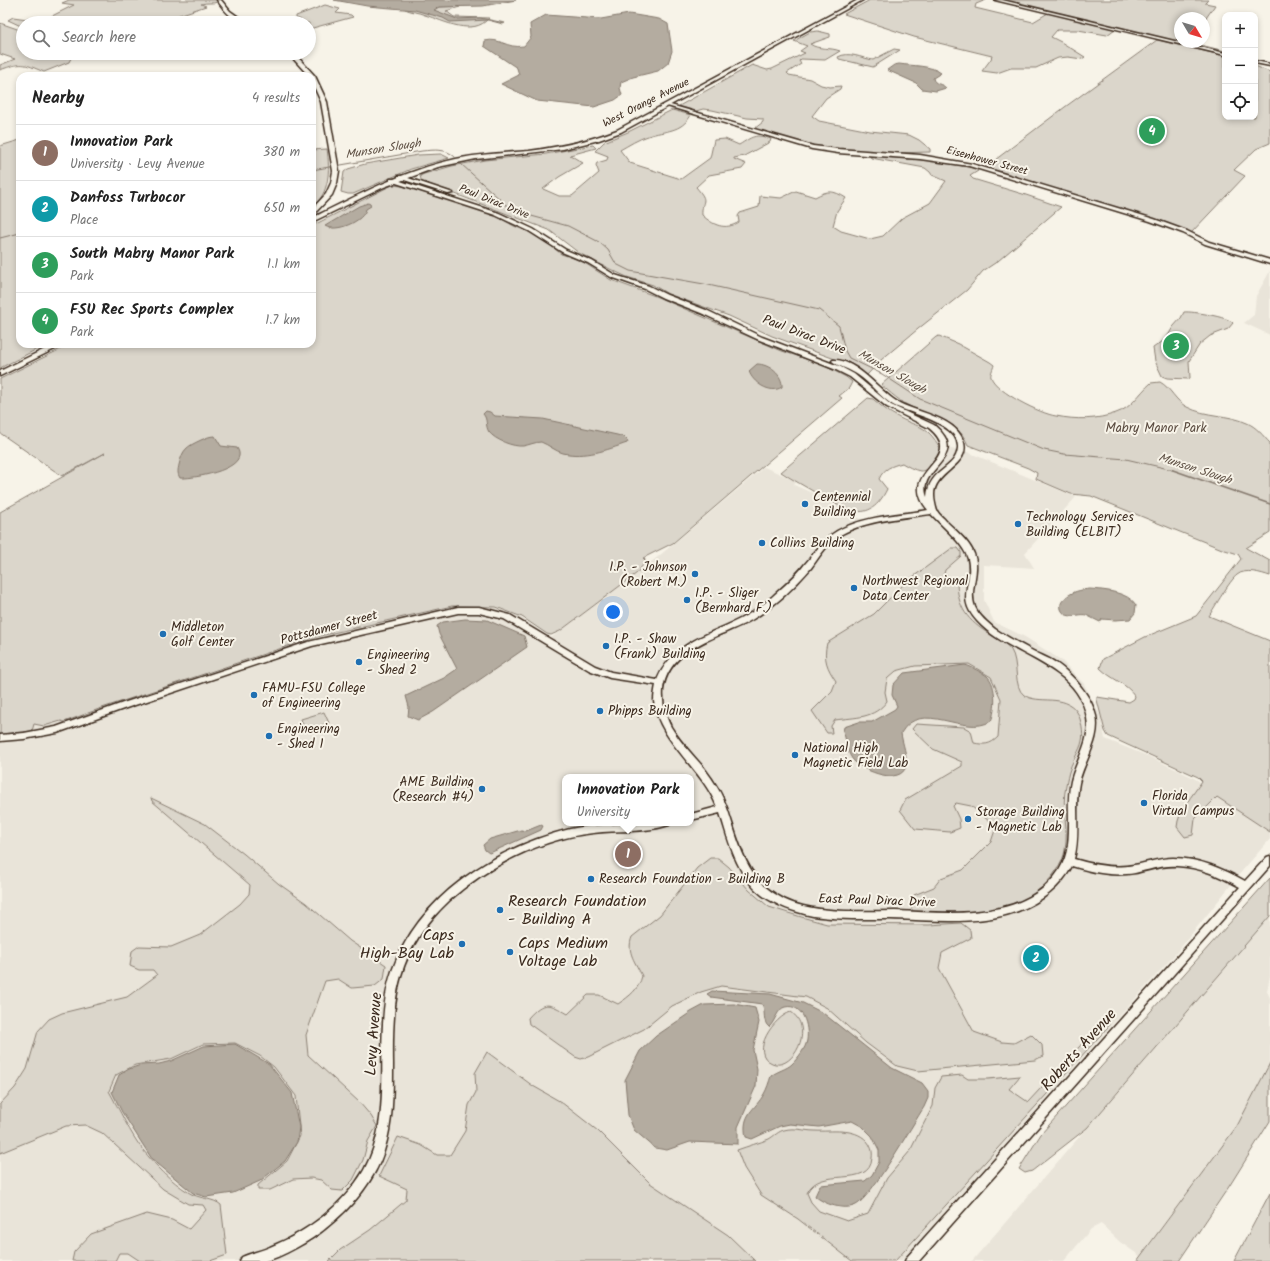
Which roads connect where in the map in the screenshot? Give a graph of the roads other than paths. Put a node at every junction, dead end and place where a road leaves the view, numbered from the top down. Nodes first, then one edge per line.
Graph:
1 (219, 0) edge
2 (861, 0) edge
3 (997, 0) edge
4 (234, 16) edge
5 (1222, 53) edge
6 (299, 60) edge
7 (1258, 63) edge
8 (1270, 65) edge
9 (309, 72) edge
10 (316, 85) edge
11 (668, 105) junction
12 (400, 177) junction
13 (392, 180) junction
14 (326, 200) junction
15 (336, 208) junction
16 (316, 209) edge
17 (316, 218) edge
18 (581, 258) junction
19 (1270, 262) edge
20 (693, 307) junction
21 (53, 348) edge
22 (0, 374) edge
23 (945, 452) junction
24 (960, 455) junction
25 (934, 510) junction
26 (659, 684) junction
27 (0, 738) edge
28 (723, 809) junction
29 (694, 816) edge
30 (647, 826) edge
31 (1270, 860) edge
32 (1069, 861) junction
33 (1246, 886) junction
34 (246, 1261) edge
35 (911, 1261) edge

1 - 4 main road
2 - 11 main road, West Orange Avenue
3 - 5 street
6 - 9 main road
7 - 8 street
10 - 14 main road
11 - 12 main road, West Orange Avenue
11 - 19 street, Eisenhower Street
12 - 13 main road, West Orange Avenue
12 - 18 street, Paul Dirac Drive
13 - 15 main road, West Orange Avenue
13 - 18 street, Paul Dirac Drive
14 - 15 main road
14 - 16 main road
15 - 17 main road, West Orange Avenue
18 - 20 street, Paul Dirac Drive
20 - 23 street, Paul Dirac Drive
20 - 24 street, Paul Dirac Drive
21 - 22 main road
23 - 24 street
23 - 25 street
24 - 25 street
25 - 26 street, East Paul Dirac Drive
25 - 32 street, East Paul Dirac Drive
26 - 27 street, Pottsdamer Street
26 - 28 street, East Paul Dirac Drive
28 - 29 street
28 - 32 street, East Paul Dirac Drive
30 - 34 street, Levy Avenue
31 - 33 street, Roberts Avenue
32 - 33 street
33 - 35 street, Roberts Avenue

